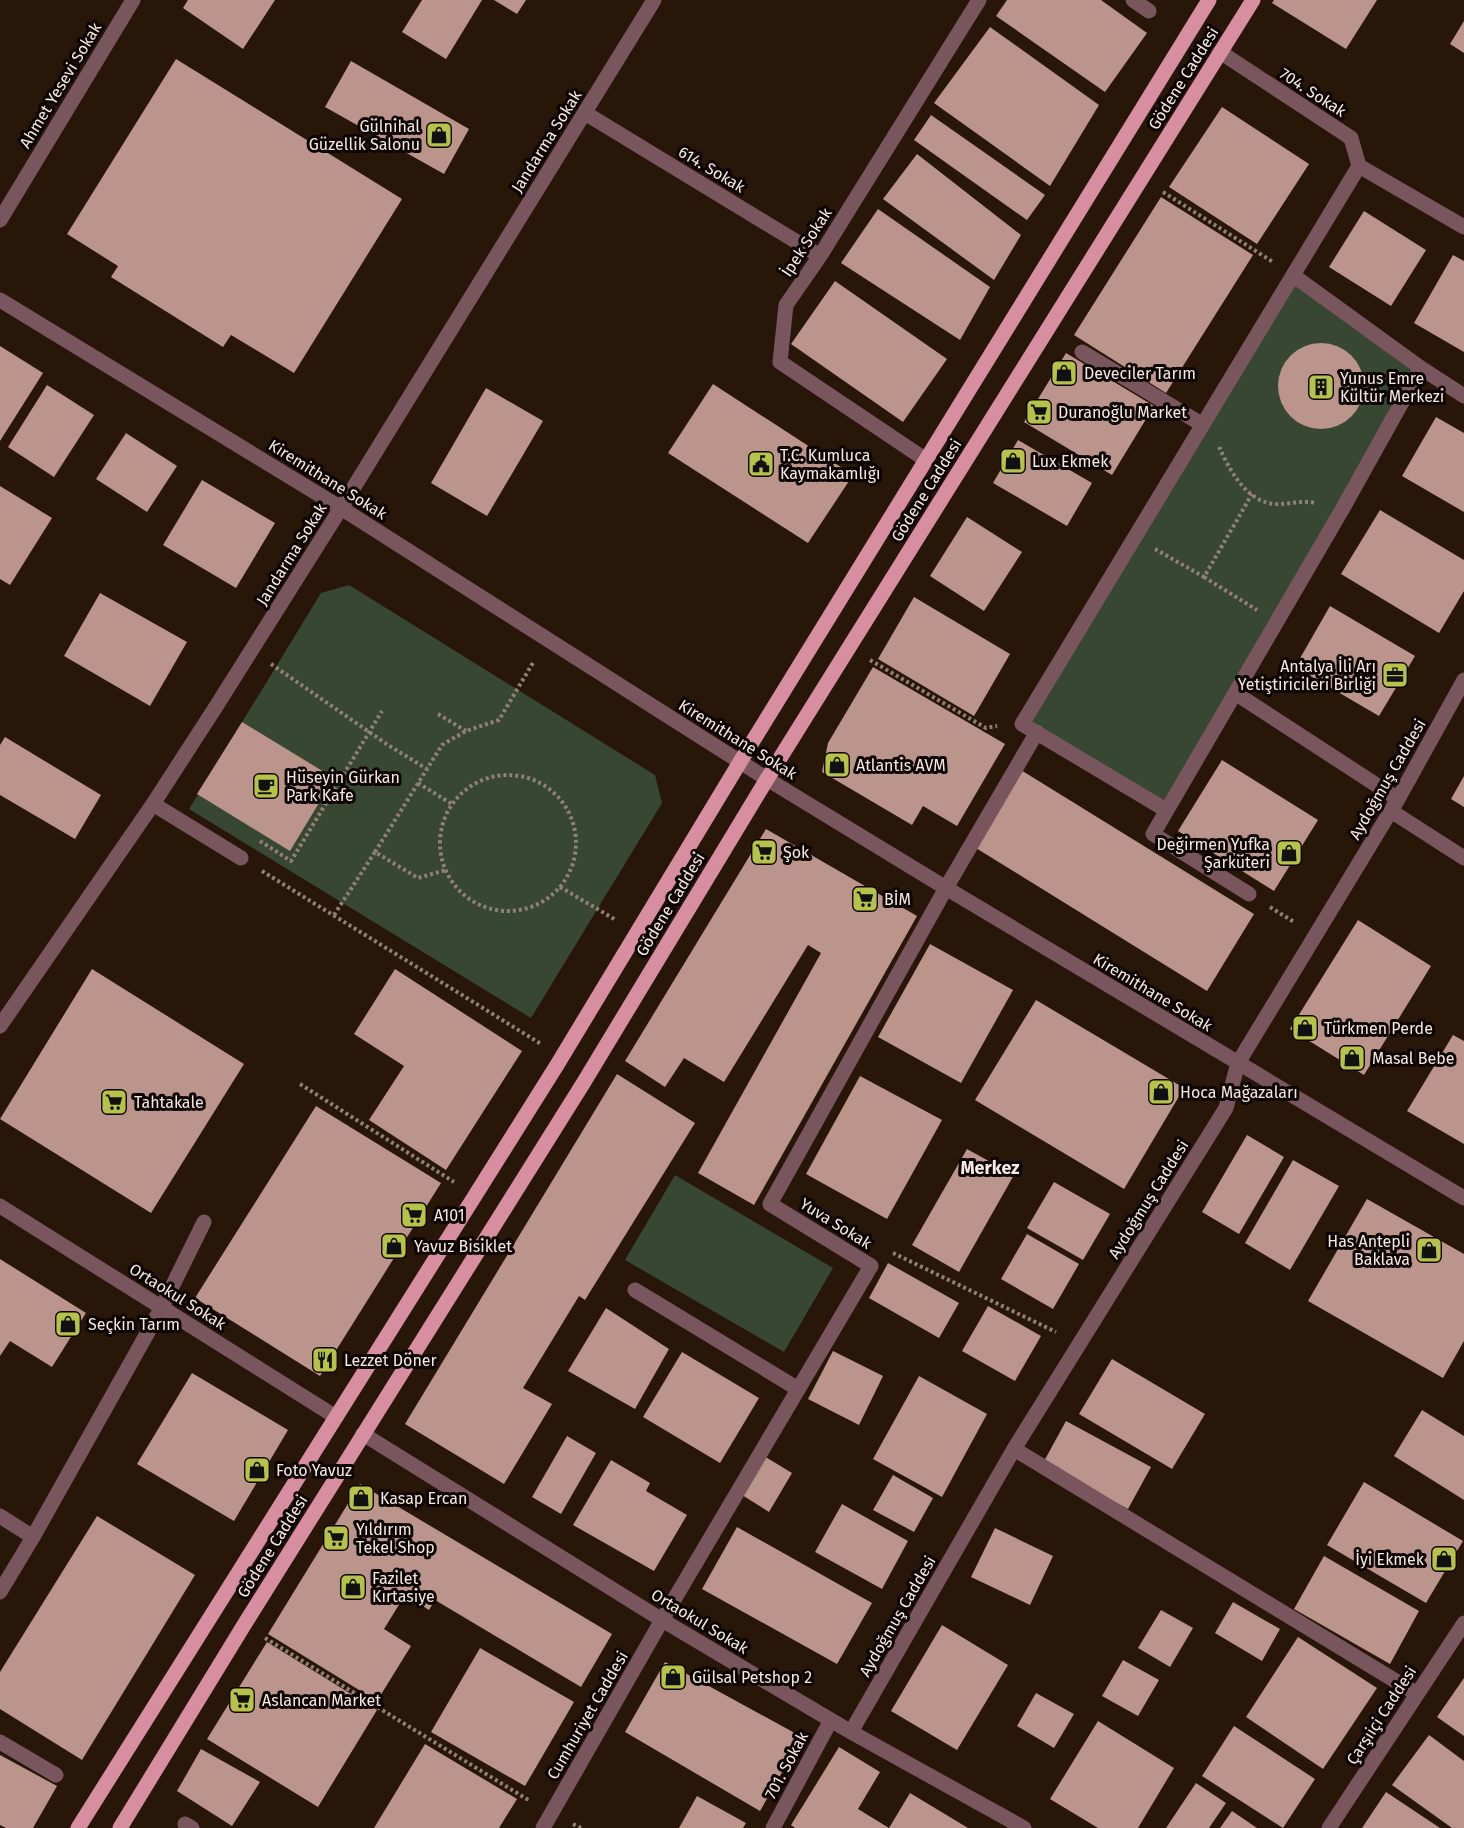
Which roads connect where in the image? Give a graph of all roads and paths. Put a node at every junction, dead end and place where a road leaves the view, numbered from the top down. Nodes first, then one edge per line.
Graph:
1 (133, 0) edge
2 (654, 0) edge
3 (979, 0) edge
4 (1133, 0) edge
5 (1209, 0) edge
6 (1253, 0) edge
7 (1149, 11) dead end
8 (1220, 52) junction
9 (585, 113) junction
10 (1359, 166) junction
11 (1141, 178) junction
12 (0, 220) edge
13 (1464, 227) edge
14 (820, 256) junction
15 (1294, 276) junction
16 (0, 300) edge
17 (1082, 352) dead end
18 (1421, 368) junction
19 (1464, 396) edge
20 (1203, 425) junction
21 (926, 460) junction
22 (1252, 494) junction
23 (341, 508) junction
24 (1342, 508) junction
25 (1135, 537) junction
26 (1204, 577) junction
27 (1276, 622) junction
28 (548, 639) junction
29 (848, 648) junction
30 (252, 651) junction
31 (1464, 680) edge
32 (1234, 693) junction
33 (382, 711) dead end
34 (438, 714) dead end
35 (1022, 724) junction
36 (466, 731) junction
37 (369, 732) junction
38 (1037, 732) junction
39 (741, 762) junction
40 (427, 769) junction
41 (767, 778) junction
42 (418, 783) junction
43 (153, 804) junction
44 (452, 804) junction
45 (1394, 805) junction
46 (1166, 810) junction
47 (375, 852) junction
48 (241, 858) junction
49 (1464, 858) edge
50 (446, 870) junction
51 (560, 887) junction
52 (946, 888) junction
53 (1249, 894) joint
54 (334, 915) junction
55 (637, 932) junction
56 (1316, 935) junction
57 (0, 1026) edge
58 (562, 1057) junction
59 (1238, 1064) junction
60 (300, 1084) dead end
61 (475, 1195) junction
62 (1464, 1198) edge
63 (0, 1206) edge
64 (204, 1222) dead end
65 (871, 1266) junction
66 (635, 1290) dead end
67 (162, 1306) junction
68 (1080, 1344) junction
69 (798, 1389) junction
70 (336, 1418) junction
71 (363, 1434) junction
72 (1014, 1449) junction
73 (0, 1516) edge
74 (33, 1537) junction
75 (0, 1592) edge
76 (662, 1620) junction
77 (1464, 1623) edge
78 (244, 1625) junction
79 (1417, 1694) junction
80 (831, 1720) junction
81 (851, 1732) junction
82 (0, 1742) edge
83 (56, 1775) dead end
84 (552, 1814) junction
85 (78, 1828) edge
86 (120, 1828) edge
87 (543, 1828) edge
88 (773, 1828) edge
89 (1024, 1828) edge
90 (1329, 1828) edge

1 - 12 street, Ahmet Yesevi Sokak
2 - 9 street, Jandarma Sokak
3 - 14 street, İpek Sokak
4 - 7 street
5 - 21 main road, Gödene Caddesi
6 - 8 main road, Gödene Caddesi
8 - 10 street, 704. Sokak
8 - 11 main road, Gödene Caddesi
9 - 14 street, 614. Sokak
9 - 23 street, Jandarma Sokak
10 - 13 street
10 - 15 street
11 - 15 path
11 - 29 main road, Gödene Caddesi
14 - 21 street, İpek Sokak
15 - 18 street
15 - 20 street
16 - 23 street, Kiremithane Sokak
17 - 20 street
18 - 19 street
18 - 24 street
20 - 22 path
20 - 25 street
21 - 39 main road, Gödene Caddesi
22 - 24 path
22 - 26 path
23 - 28 street, Kiremithane Sokak
23 - 30 street, Jandarma Sokak
24 - 27 street
25 - 26 path
25 - 35 street
26 - 27 path
27 - 32 street
28 - 36 path
28 - 39 street, Kiremithane Sokak
29 - 35 path
29 - 41 main road, Gödene Caddesi
30 - 37 path
30 - 43 street, Jandarma Sokak
31 - 45 street, Aydoğmuş Caddesi
32 - 45 street
32 - 46 street
33 - 37 path
34 - 36 path
35 - 38 street
36 - 40 path
37 - 40 path
37 - 48 path
38 - 46 street
38 - 52 street
39 - 41 street, Kiremithane Sokak
39 - 55 main road, Gödene Caddesi
40 - 42 path
41 - 52 street, Kiremithane Sokak
41 - 71 main road, Gödene Caddesi
42 - 44 path
42 - 47 path
43 - 48 street
43 - 57 street, Jandarma Sokak
44 - 50 path
44 - 51 path
45 - 49 street
45 - 56 street, Aydoğmuş Caddesi
46 - 53 street
47 - 50 path
47 - 54 path
48 - 54 path
50 - 51 path
51 - 55 path
52 - 59 street, Kiremithane Sokak
52 - 65 street, Yuva Sokak
53 - 56 path
54 - 58 path
55 - 58 main road, Gödene Caddesi
56 - 59 street, Aydoğmuş Caddesi
58 - 61 main road, Gödene Caddesi
59 - 62 street, Kiremithane Sokak
59 - 68 street, Aydoğmuş Caddesi
60 - 61 path
61 - 70 main road, Gödene Caddesi
63 - 67 street, Ortaokul Sokak
64 - 67 street
65 - 68 path
65 - 69 street, Yuva Sokak
66 - 69 street
67 - 70 street, Ortaokul Sokak
67 - 74 street
68 - 72 street, Aydoğmuş Caddesi
69 - 76 street, Yuva Sokak
70 - 85 main road, Gödene Caddesi
71 - 76 street, Ortaokul Sokak
71 - 78 main road, Gödene Caddesi
72 - 79 street
72 - 81 street, Aydoğmuş Caddesi
73 - 74 street
74 - 75 street
76 - 80 street, Ortaokul Sokak
76 - 84 street, Cumhuriyet Caddesi
77 - 79 street, Çarşıiçi Caddesi
78 - 84 path
78 - 86 main road, Gödene Caddesi
79 - 90 street, Çarşıiçi Caddesi
80 - 81 street, Ortaokul Sokak
80 - 88 street, 701. Sokak
81 - 89 street, Ortaokul Sokak
82 - 83 street
84 - 87 street, Cumhuriyet Caddesi

